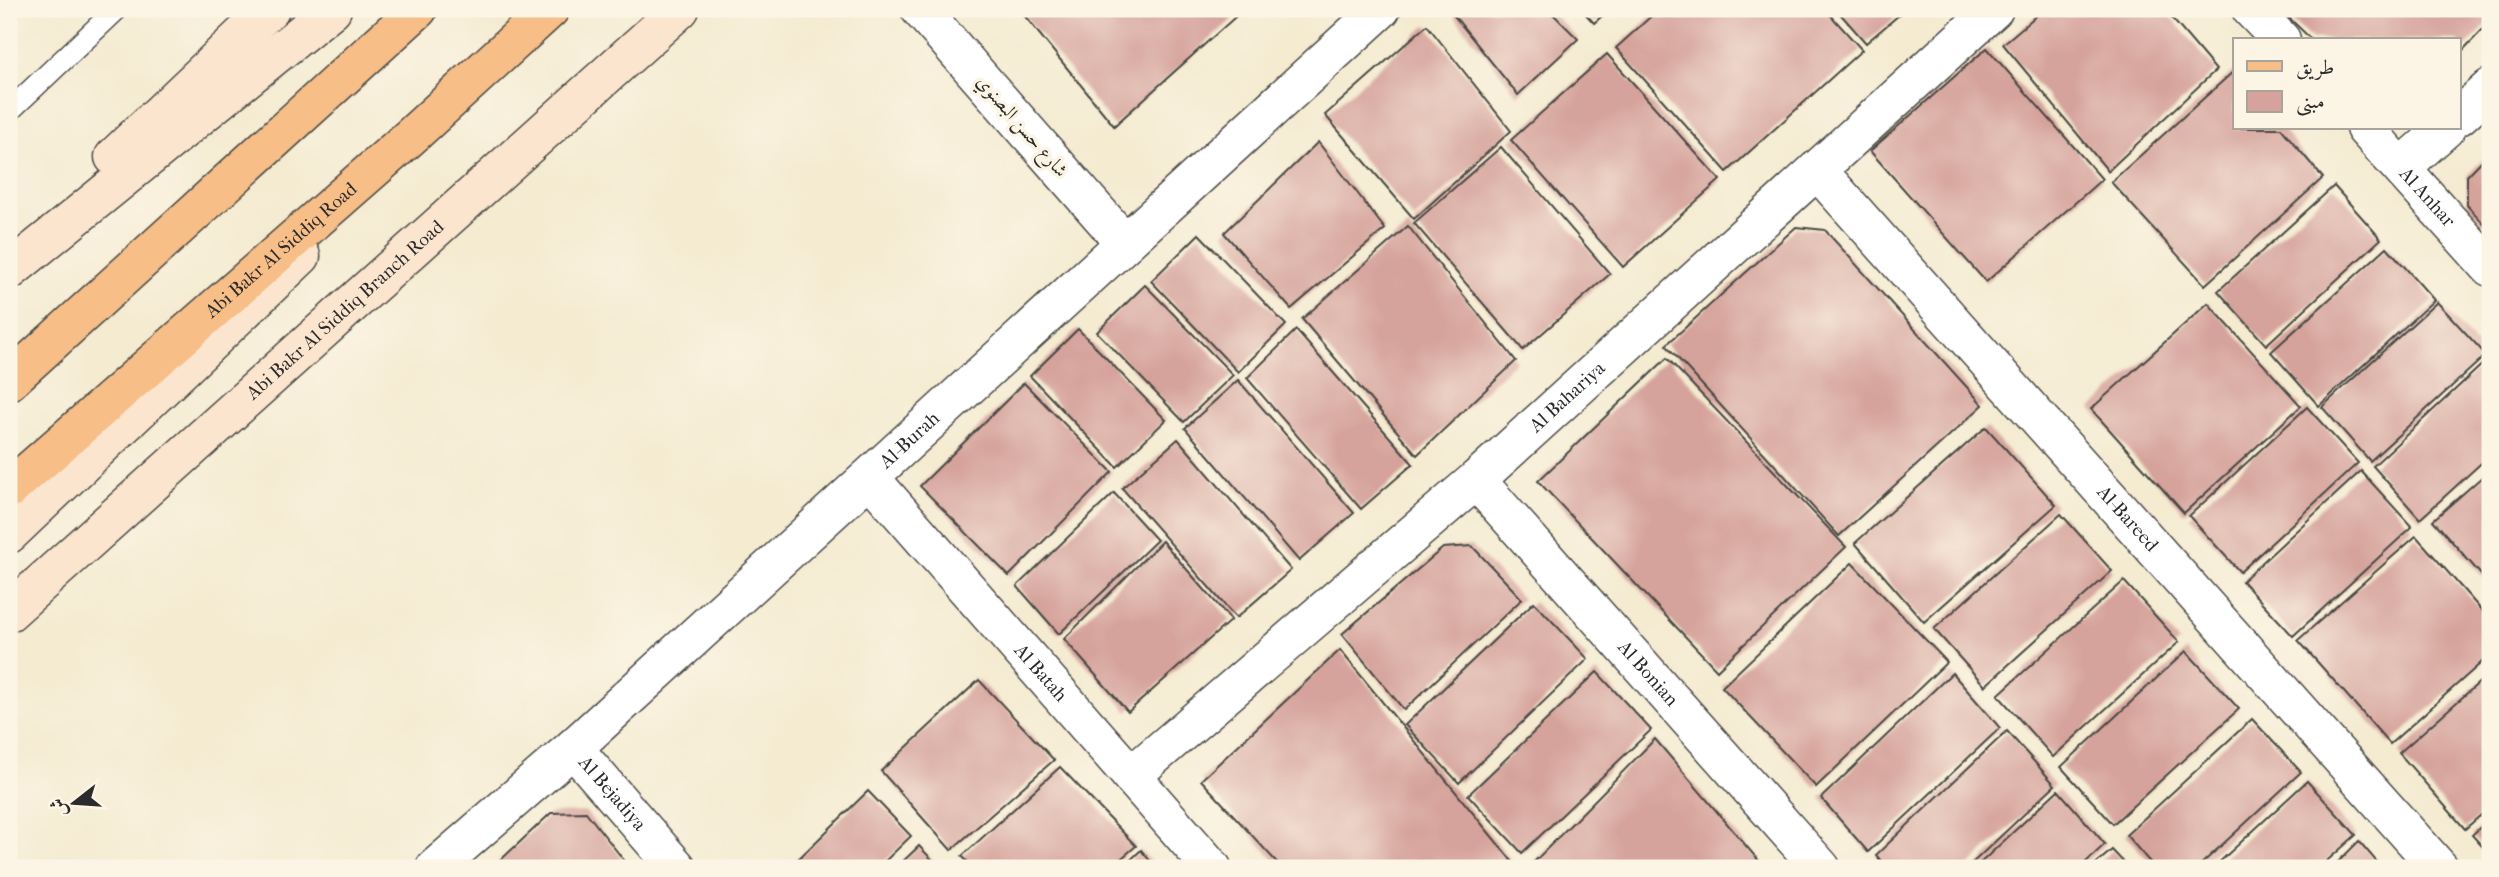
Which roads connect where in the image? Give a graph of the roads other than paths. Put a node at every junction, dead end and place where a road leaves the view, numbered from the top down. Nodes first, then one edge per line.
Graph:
1 (117, 9) edge
2 (270, 9) edge
3 (332, 9) edge
4 (418, 9) edge
5 (550, 9) edge
6 (560, 9) edge
7 (680, 9) edge
8 (920, 9) edge
9 (1381, 9) edge
10 (1994, 9) edge
11 (2251, 9) edge
12 (2279, 38) edge
13 (2490, 88) edge
14 (9, 111) edge
15 (2460, 115) edge
16 (2367, 130) edge
17 (2444, 130) edge
18 (2402, 167) junction
19 (1817, 170) junction
20 (1124, 243) junction
21 (9, 256) edge
22 (2490, 267) edge
23 (9, 271) edge
24 (9, 381) edge
25 (870, 478) junction
26 (1476, 480) junction
27 (9, 489) edge
28 (9, 534) edge
29 (9, 612) edge
30 (573, 748) junction
31 (1131, 776) junction
32 (435, 868) edge
33 (677, 868) edge
34 (1212, 868) edge
35 (1821, 868) edge
36 (2439, 868) edge

1 - 14 lane
2 - 21 main road
3 - 23 main road
4 - 24 main road
5 - 27 main road, Abi Bakr Al Siddiq Road
6 - 28 main road
7 - 29 main road, Abi Bakr Al Siddiq Branch Road
8 - 20 street, شارع حسن البصنوي
9 - 20 street, Al-Burah
10 - 19 street, Al Bahariya
11 - 12 street
13 - 15 street
16 - 18 street, Al Anhar
17 - 18 street
18 - 22 street, Al Anhar
19 - 26 street, Al Bahariya
19 - 36 street, Al-Bareed
20 - 25 street, Al-Burah
25 - 30 street, Al-Burah
25 - 31 street, Al Batah
26 - 31 street, Al Bahariya
26 - 35 street, Al Bonian
30 - 32 street, Al-Burah
30 - 33 street, Al Bejadiya
31 - 34 street, Al Batah

